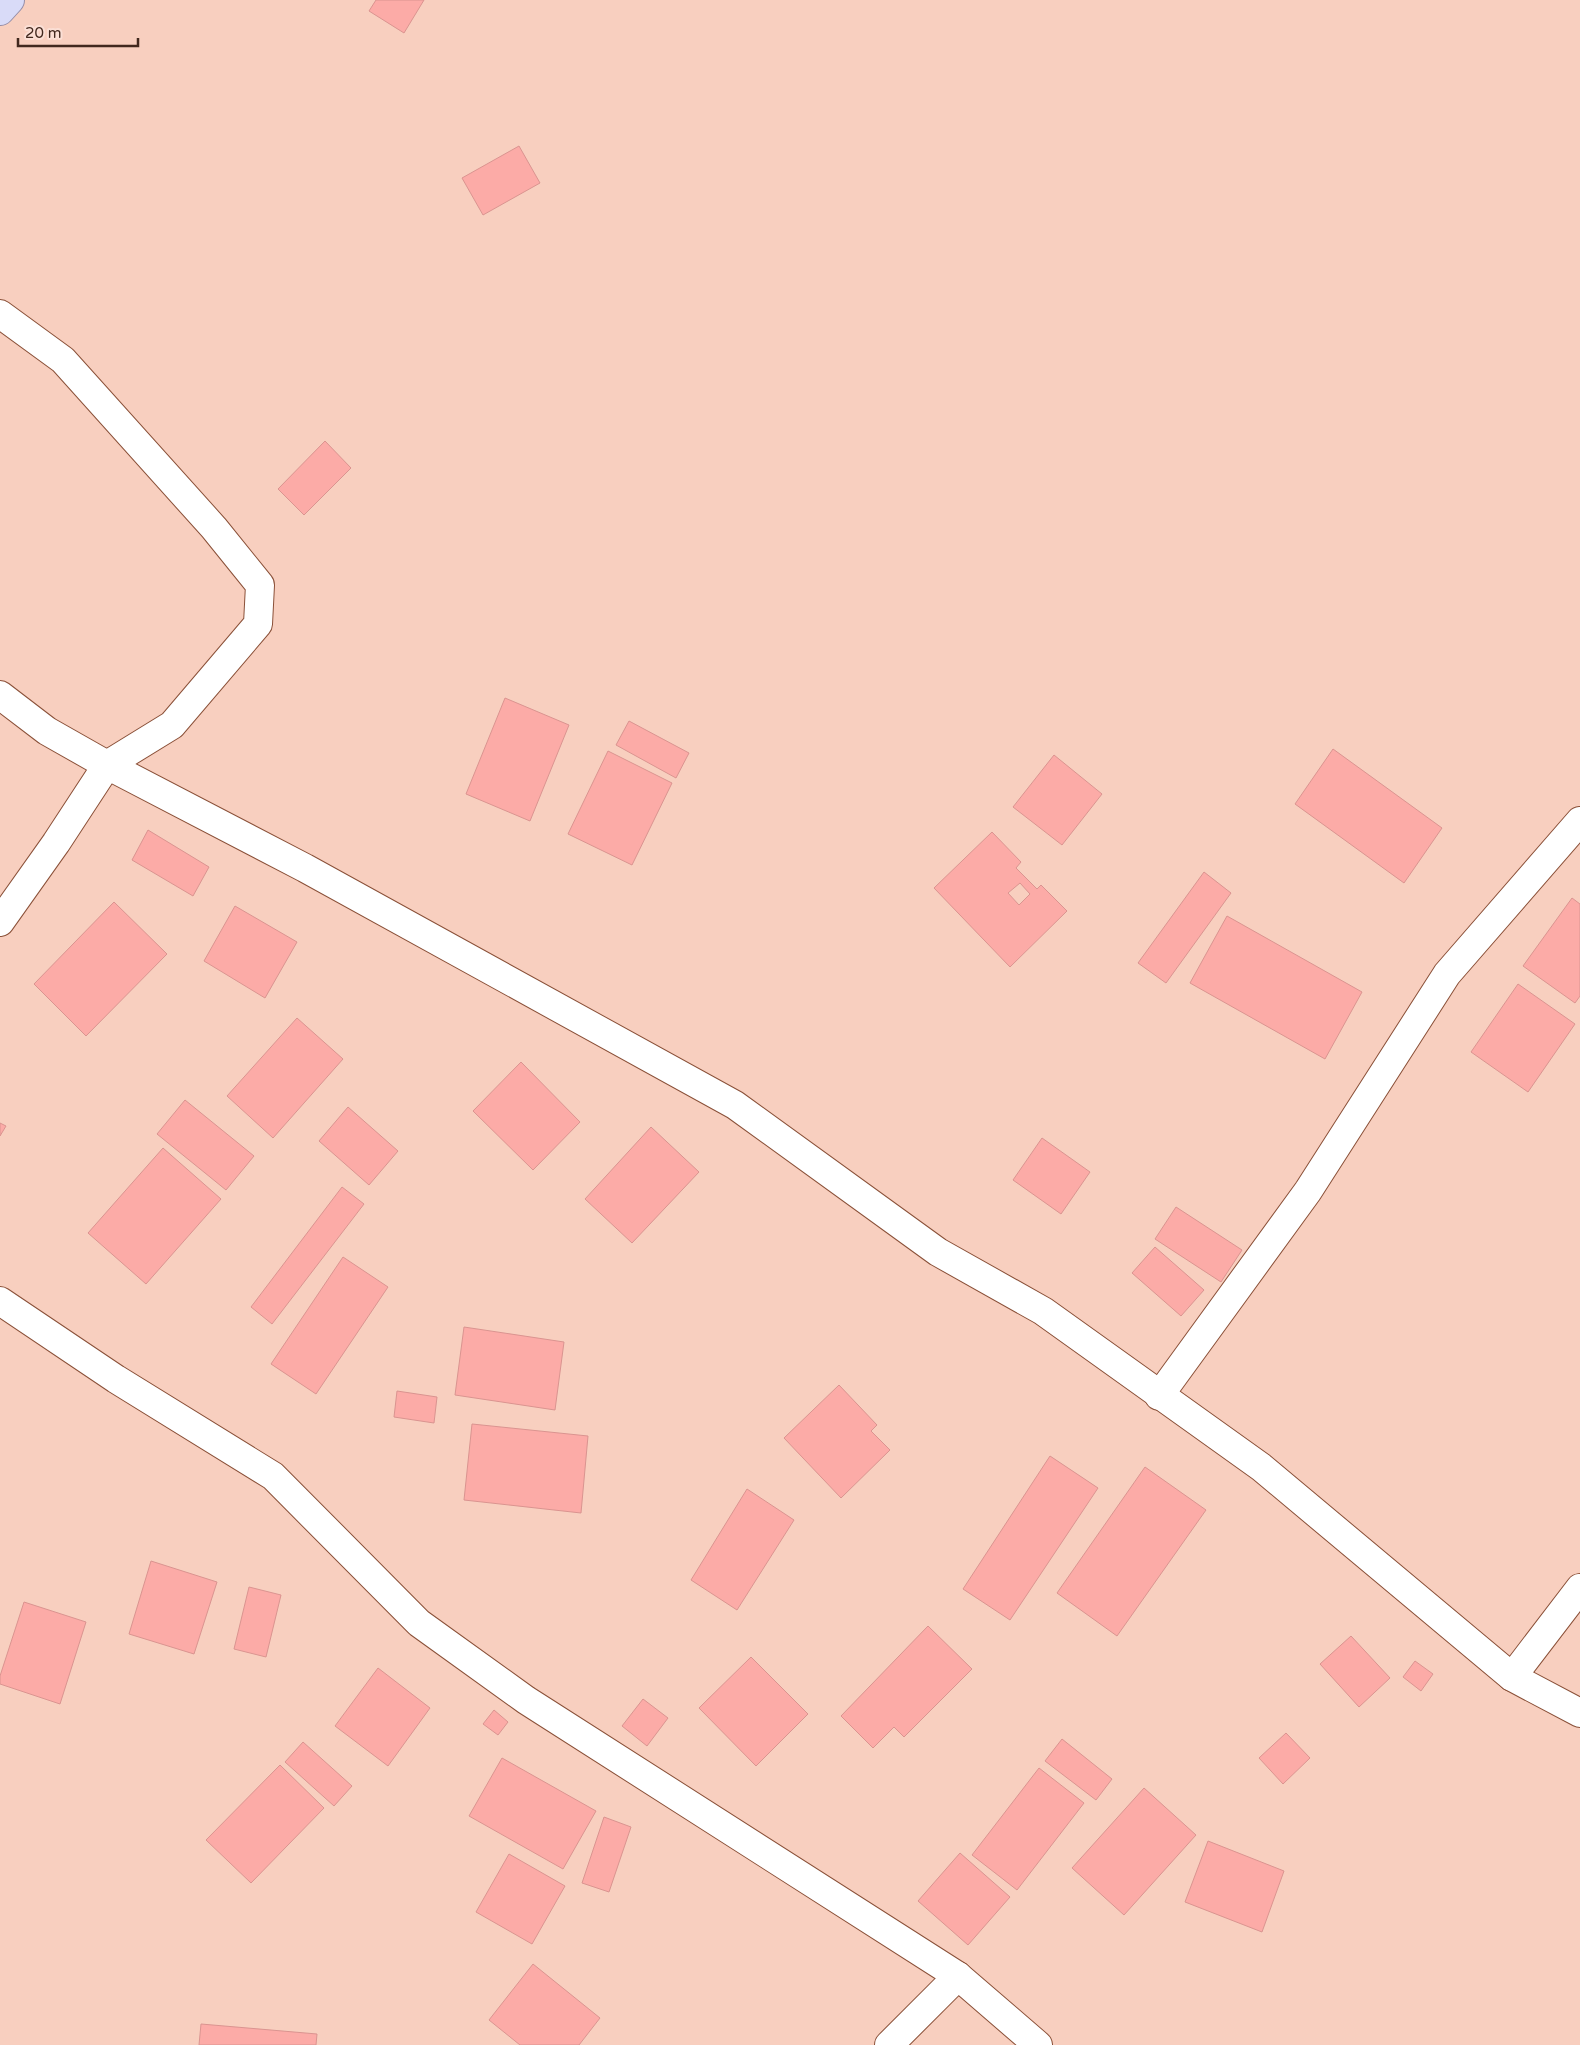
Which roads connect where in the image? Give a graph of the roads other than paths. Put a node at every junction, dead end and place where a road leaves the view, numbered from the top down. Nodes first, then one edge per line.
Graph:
1 (10, 0) edge
2 (0, 11) edge
3 (0, 314) edge
4 (0, 695) edge
5 (107, 764) junction
6 (1580, 821) edge
7 (0, 922) edge
8 (0, 1301) edge
9 (1159, 1396) junction
10 (1580, 1588) edge
11 (1512, 1677) junction
12 (1580, 1713) edge
13 (958, 1976) junction
14 (889, 2045) edge
15 (1038, 2045) edge

1 - 2 main road
3 - 5 street
4 - 5 street
5 - 7 street
5 - 9 street
6 - 9 street
8 - 13 street
9 - 11 street
10 - 11 street
11 - 12 street
13 - 14 street
13 - 15 street

